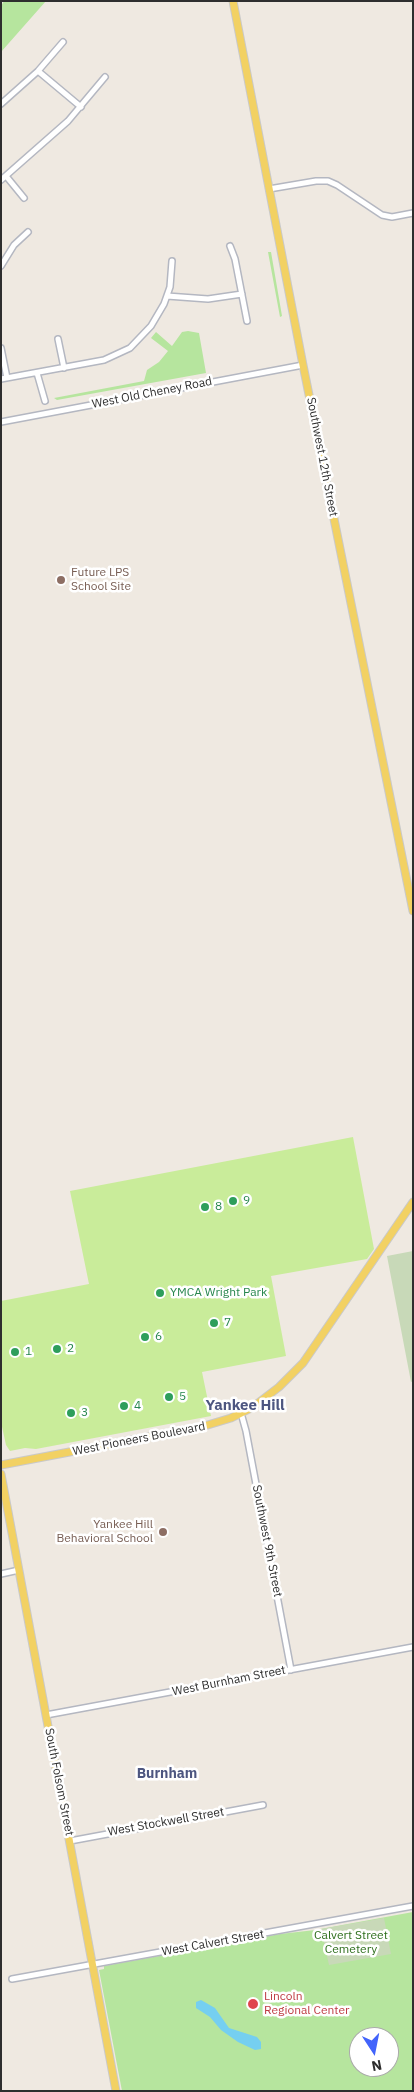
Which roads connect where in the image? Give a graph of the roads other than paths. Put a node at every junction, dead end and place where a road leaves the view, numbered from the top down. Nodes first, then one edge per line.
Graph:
1 (233, 1) edge
2 (63, 42) dead end
3 (38, 71) junction
4 (105, 77) dead end
5 (1, 104) edge
6 (81, 107) junction
7 (4, 178) edge
8 (269, 189) junction
9 (24, 198) dead end
10 (413, 213) edge
11 (28, 232) dead end
12 (230, 246) dead end
13 (172, 261) dead end
14 (1, 266) edge
15 (242, 294) junction
16 (167, 296) junction
17 (248, 321) dead end
18 (58, 339) dead end
19 (1, 348) edge
20 (303, 365) junction
21 (64, 368) junction
22 (37, 373) junction
23 (4, 379) edge
24 (45, 401) dead end
25 (1, 422) edge
26 (413, 911) edge
27 (413, 1202) edge
28 (241, 1413) junction
29 (1, 1465) edge
30 (1, 1474) edge
31 (19, 1570) junction
32 (1, 1574) edge
33 (413, 1647) edge
34 (291, 1670) junction
35 (46, 1715) junction
36 (262, 1805) dead end
37 (70, 1841) junction
38 (413, 1906) edge
39 (93, 1964) junction
40 (12, 1979) dead end
41 (116, 2091) edge

1 - 8 main road, Southwest 12th Street
2 - 3 street
3 - 5 street
3 - 6 street
4 - 6 street
6 - 7 street
7 - 9 street
8 - 10 street
8 - 20 main road, Southwest 12th Street
11 - 14 street
12 - 15 street
13 - 16 street
15 - 16 street
15 - 17 street
16 - 21 street
18 - 21 street
19 - 23 street
20 - 25 street, West Old Cheney Road
20 - 26 main road, Southwest 12th Street
21 - 22 street
22 - 23 street
22 - 24 street
27 - 28 main road, West Pioneers Boulevard
28 - 29 main road, West Pioneers Boulevard
28 - 34 street, Southwest 9th Street
30 - 31 main road, South Folsom Street
31 - 32 street
31 - 35 main road, South Folsom Street
33 - 34 street, West Burnham Street
34 - 35 street, West Burnham Street
35 - 37 main road, South Folsom Street
36 - 37 street, West Stockwell Street
37 - 39 main road, South Folsom Street
38 - 39 street, West Calvert Street
39 - 40 street, West Calvert Street
39 - 41 main road, South Folsom Street

